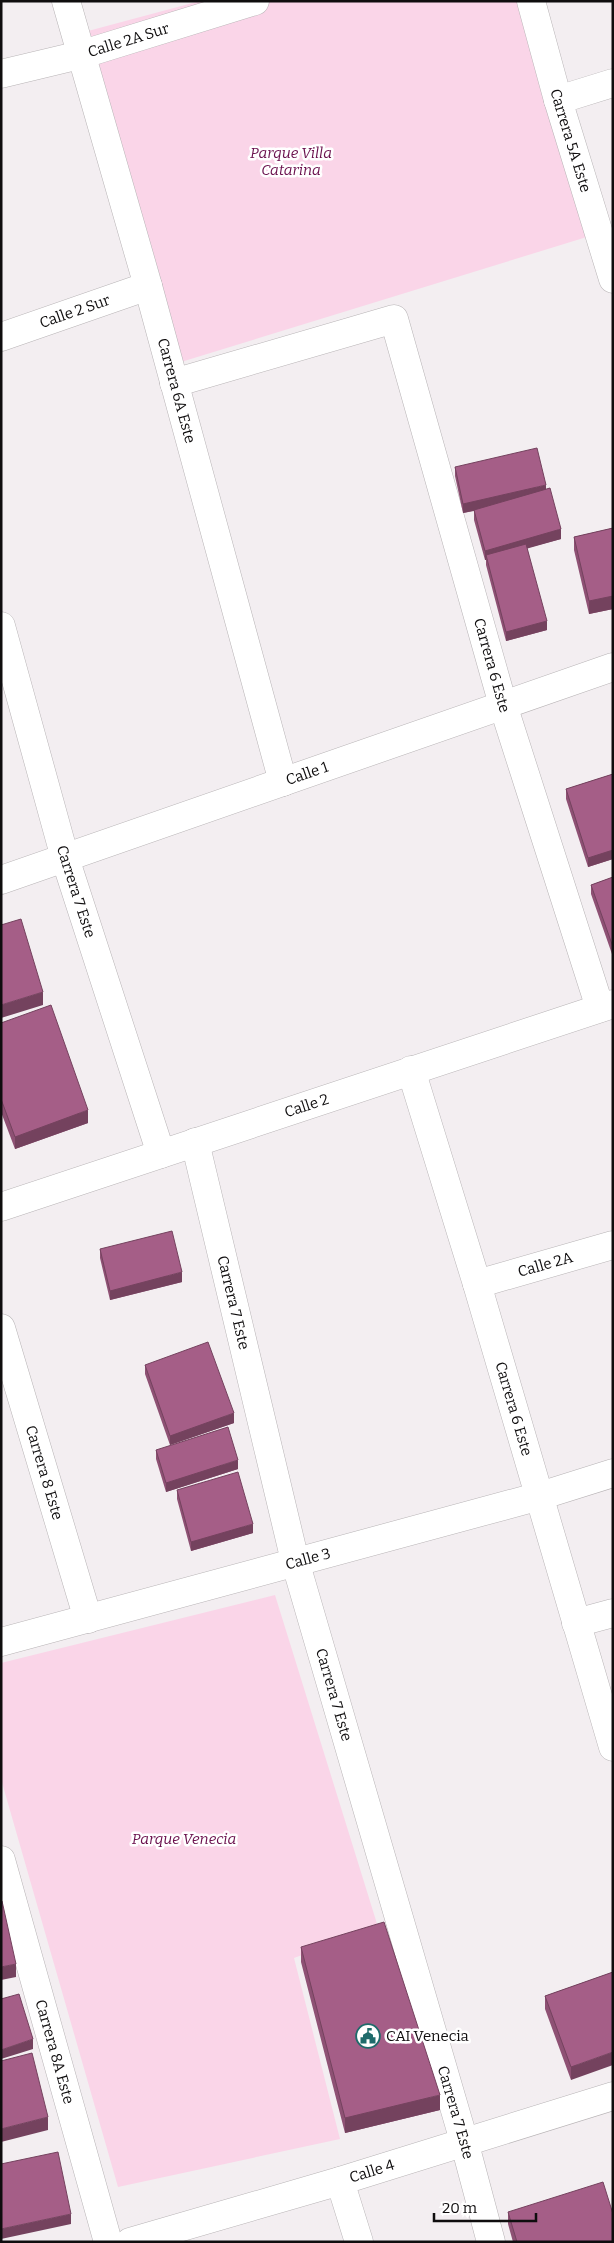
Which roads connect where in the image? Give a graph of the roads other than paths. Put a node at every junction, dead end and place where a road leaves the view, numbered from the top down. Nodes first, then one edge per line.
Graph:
1 (66, 1) edge
2 (255, 1) edge
3 (531, 1) edge
4 (80, 54) junction
5 (1, 74) edge
6 (613, 83) edge
7 (558, 100) junction
8 (613, 279) edge
9 (148, 286) junction
10 (1, 337) edge
11 (174, 383) junction
12 (1, 626) edge
13 (613, 667) edge
14 (503, 705) junction
15 (283, 782) junction
16 (65, 858) junction
17 (1, 880) edge
18 (606, 1006) edge
19 (411, 1070) junction
20 (195, 1142) junction
21 (161, 1154) junction
22 (1, 1207) edge
23 (613, 1245) edge
24 (477, 1284) junction
25 (1, 1328) edge
26 (613, 1473) edge
27 (540, 1496) junction
28 (295, 1561) junction
29 (613, 1612) edge
30 (88, 1619) junction
31 (576, 1623) junction
32 (1, 1642) edge
33 (613, 1747) edge
34 (1, 1860) edge
35 (613, 2096) edge
36 (464, 2141) junction
37 (340, 2181) junction
38 (108, 2242) edge
39 (130, 2242) edge
40 (359, 2242) edge
41 (491, 2242) edge

1 - 4 street, Carrera 6A Este
2 - 4 street, Calle 2A Sur
3 - 7 street, Carrera 5A Este
4 - 5 street, Calle 2A Sur
4 - 9 street, Carrera 6A Este
6 - 7 street
7 - 8 street, Carrera 5A Este
9 - 10 street, Calle 2 Sur
9 - 11 street, Carrera 6A Este
11 - 14 street, Carrera 6 Este
11 - 15 street, Carrera 6A Este
12 - 16 street, Carrera 7 Este
13 - 14 street, Calle 1
14 - 15 street, Calle 1
14 - 18 street, Carrera 6 Este
15 - 16 street, Calle 1
16 - 17 street, Calle 1
16 - 21 street, Carrera 7 Este
18 - 19 street, Calle 2
19 - 20 street, Calle 2
19 - 24 street, Carrera 6 Este
20 - 21 street, Calle 2
20 - 28 street, Carrera 7 Este
21 - 22 street, Calle 2
23 - 24 street, Calle 2A
24 - 27 street, Carrera 6 Este
25 - 30 street, Carrera 8 Este
26 - 27 street, Calle 3
27 - 28 street, Calle 3
27 - 31 street, Carrera 6 Este
28 - 30 street, Calle 3
28 - 36 street, Carrera 7 Este
29 - 31 street
30 - 32 street, Calle 3
31 - 33 street, Carrera 6 Este
34 - 38 street, Carrera 8A Este
35 - 36 street, Calle 4
36 - 37 street, Calle 4
36 - 41 street, Carrera 7 Este
37 - 39 street, Calle 4
37 - 40 street

